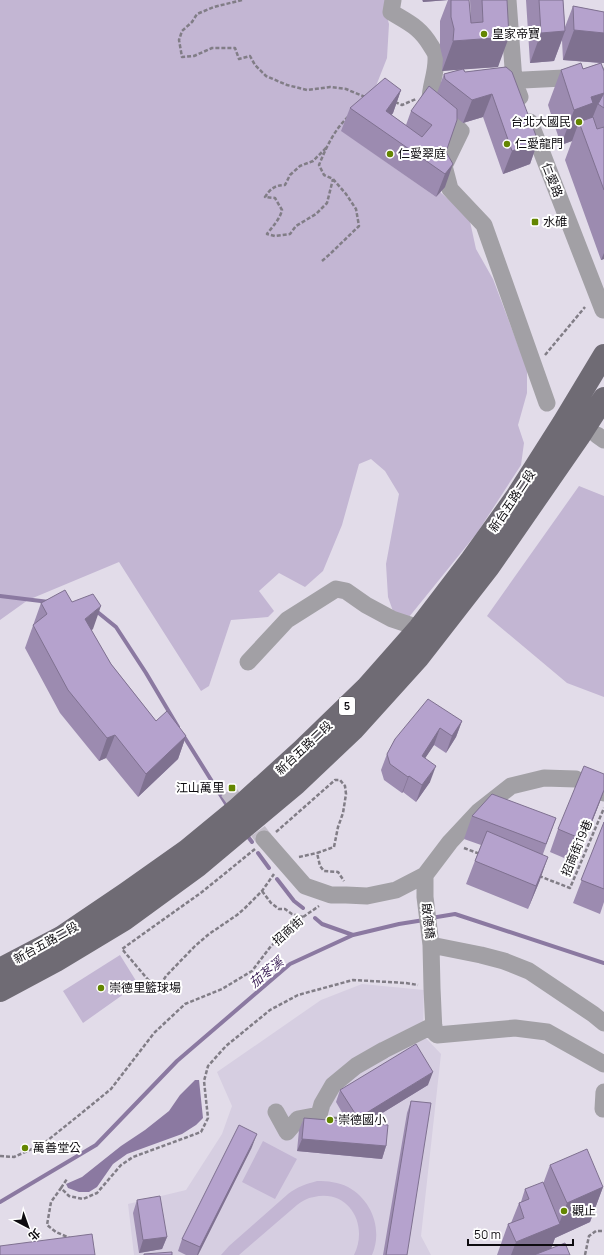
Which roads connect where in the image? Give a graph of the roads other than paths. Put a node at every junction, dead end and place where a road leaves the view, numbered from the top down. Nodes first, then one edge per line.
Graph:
1 (393, 0) edge
2 (508, 0) edge
3 (604, 76) edge
4 (514, 81) junction
5 (490, 82) edge
6 (601, 302) edge
7 (604, 355) edge
8 (604, 398) edge
9 (547, 403) dead end
10 (419, 628) junction
11 (248, 662) dead end
12 (604, 793) edge
13 (265, 840) tunnel mouth
14 (193, 858) junction
15 (425, 875) junction
16 (431, 945) junction
17 (0, 969) edge
18 (0, 991) edge
19 (604, 1023) edge
20 (434, 1026) junction
21 (604, 1064) edge
22 (276, 1112) dead end

1 - 9 street
2 - 4 street, 仁愛路
3 - 4 street
4 - 5 street
4 - 6 street, 仁愛路
7 - 10 main road, 新台五路二段 / 5, bridge
8 - 14 main road, 新台五路二段 / 5, bridge
10 - 11 street
10 - 14 main road, 新台五路二段 / 5, bridge
12 - 15 street
13 - 15 street
14 - 17 main road, 新台五路二段 / 5, bridge
14 - 18 main road, 新台五路二段 / 5, bridge
15 - 16 street, 啟德橋
16 - 19 street
16 - 20 street, 啟德橋
20 - 21 street
20 - 22 street

